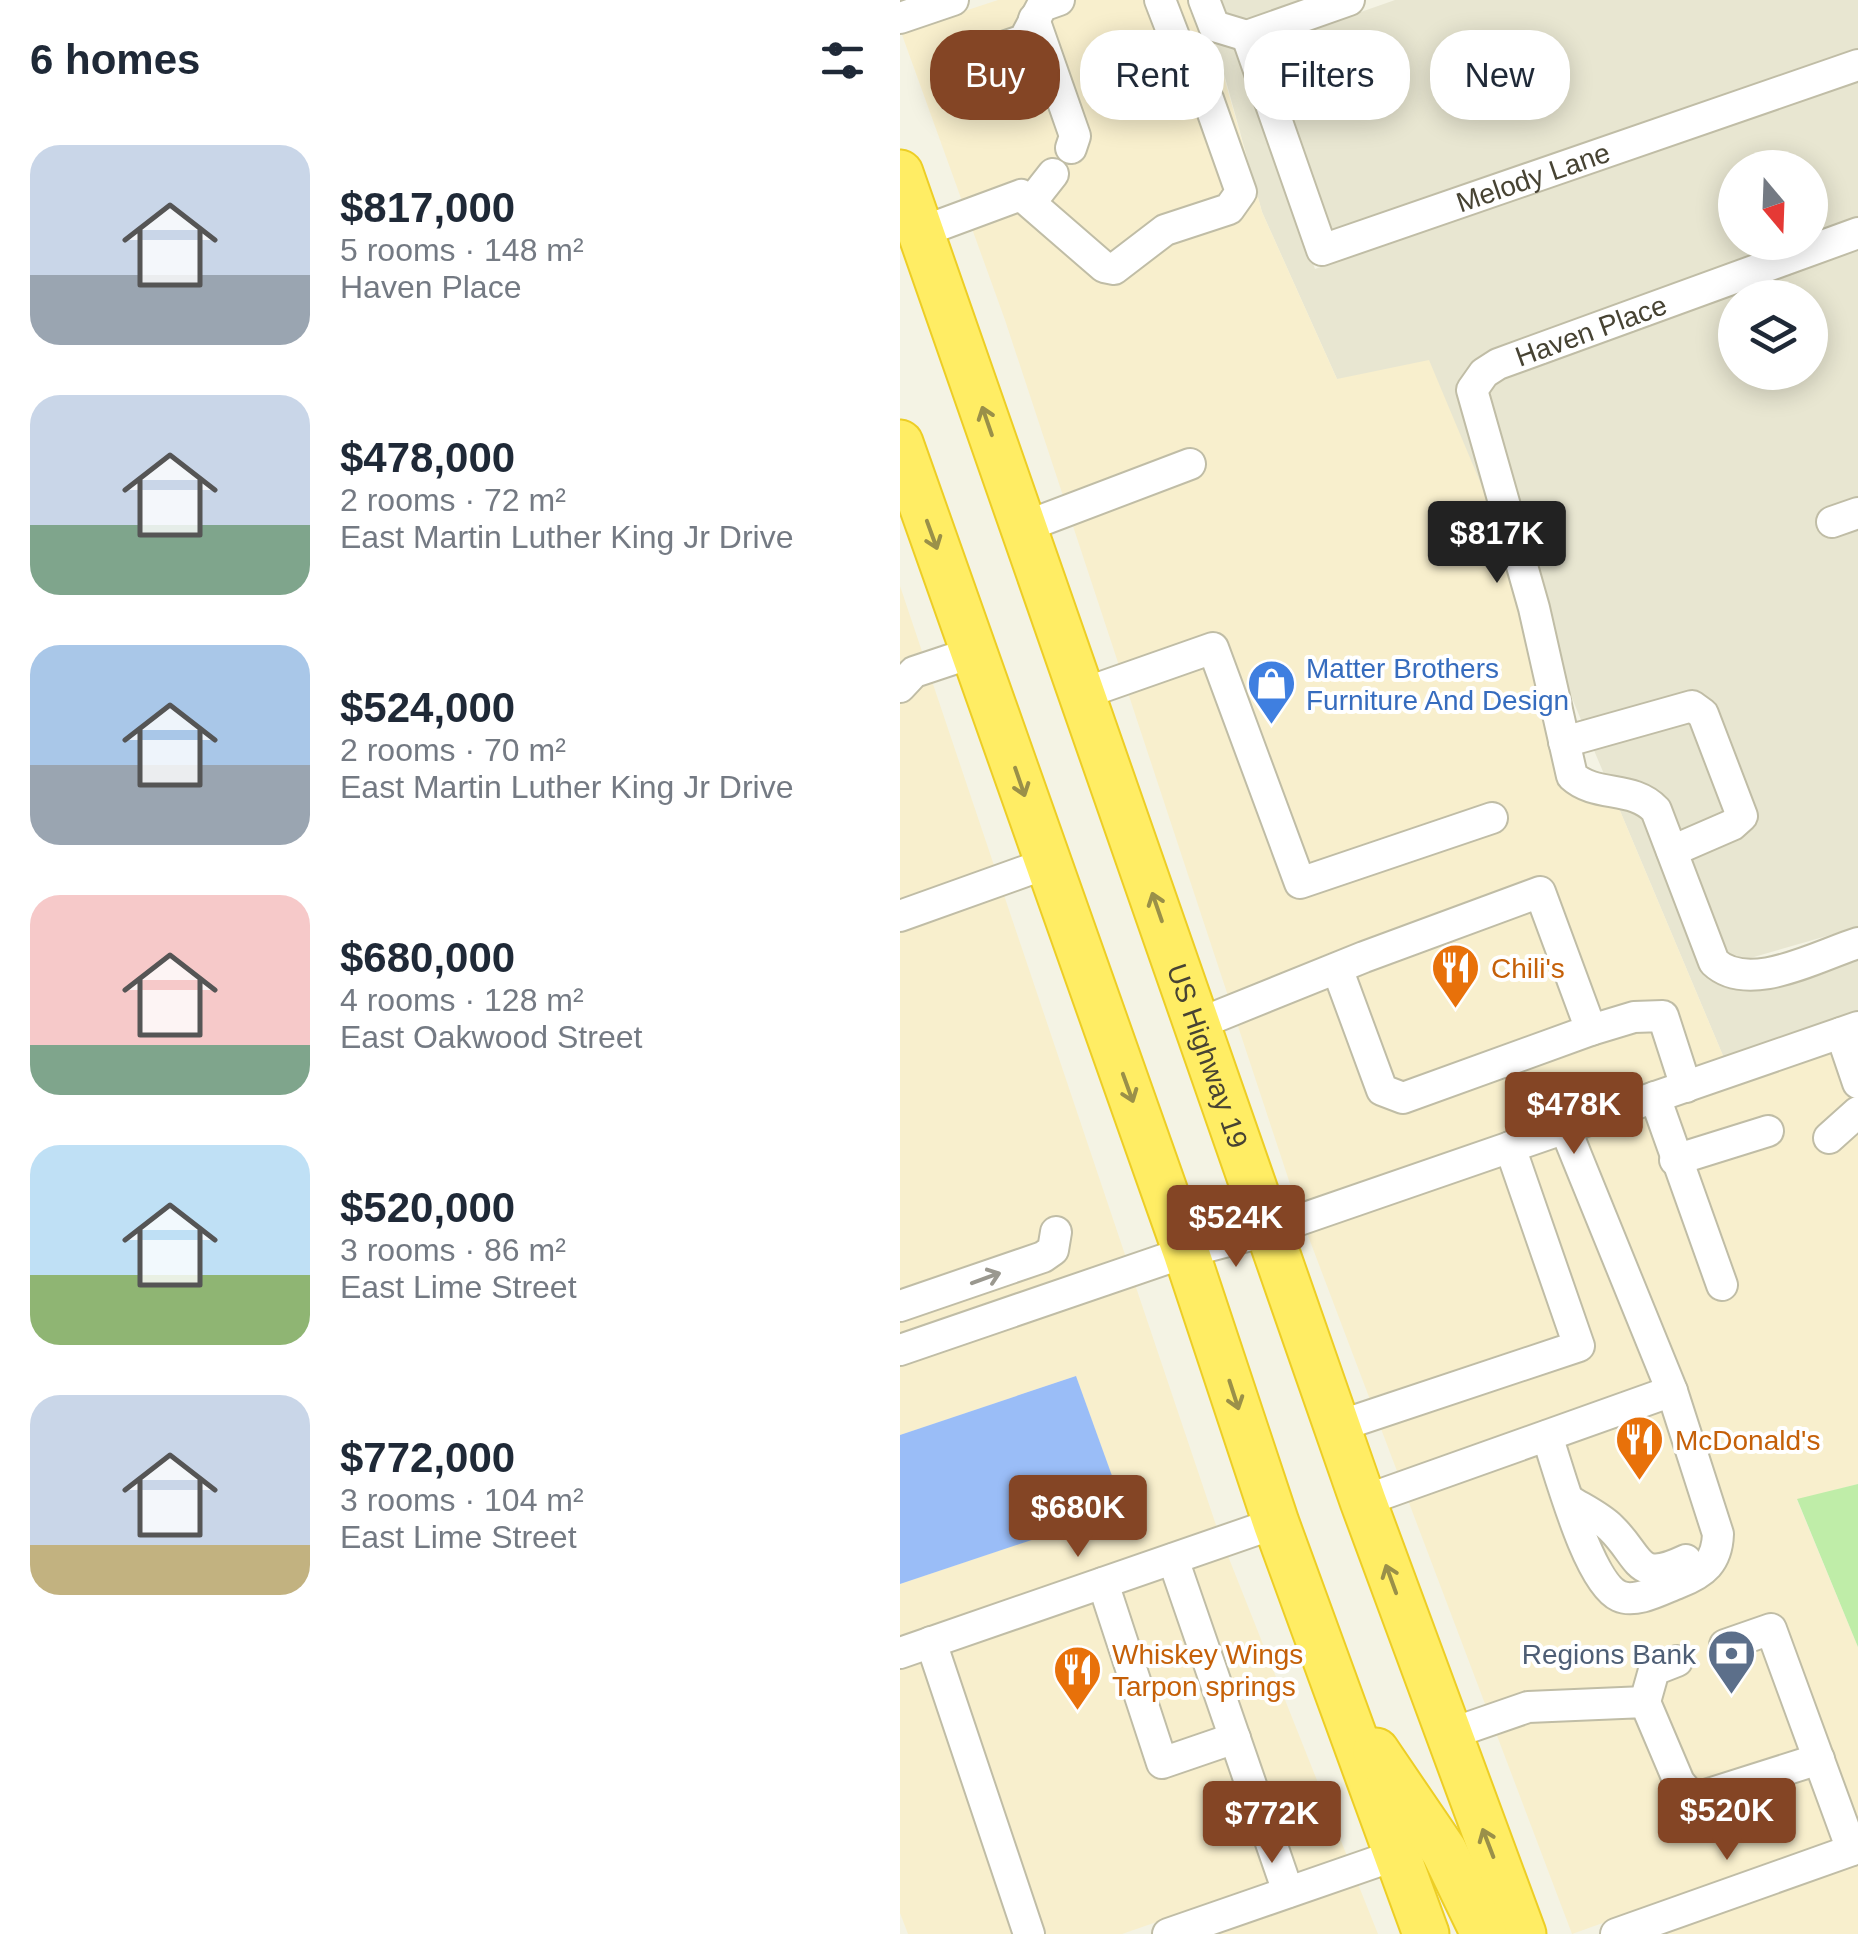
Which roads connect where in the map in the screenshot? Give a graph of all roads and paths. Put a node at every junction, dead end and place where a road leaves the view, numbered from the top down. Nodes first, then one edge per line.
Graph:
1 (952, 0) edge
2 (1059, 0) edge
3 (1160, 0) edge
4 (1204, 0) edge
5 (1349, 0) edge
6 (900, 18) edge
7 (1034, 19) junction
8 (1029, 30) edge
9 (1264, 30) edge
10 (1244, 35) edge
11 (1858, 64) edge
12 (1276, 120) edge
13 (1071, 148) dead end
14 (900, 173) edge
15 (1052, 174) dead end
16 (1031, 202) junction
17 (1858, 233) edge
18 (910, 246) edge
19 (1190, 464) dead end
20 (904, 470) edge
21 (1024, 528) junction
22 (974, 652) junction
23 (900, 687) edge
24 (1082, 694) junction
25 (1564, 742) junction
26 (1492, 818) dead end
27 (1672, 851) junction
28 (1048, 862) junction
29 (900, 916) edge
30 (1858, 943) edge
31 (1337, 968) junction
32 (1198, 1024) junction
33 (1591, 1030) junction
34 (1849, 1030) edge
35 (1858, 1083) edge
36 (1686, 1087) junction
37 (1656, 1097) junction
38 (1858, 1112) edge
39 (1565, 1128) junction
40 (1768, 1131) dead end
41 (1829, 1138) dead end
42 (1510, 1147) junction
43 (1674, 1160) junction
44 (1270, 1230) junction
45 (1056, 1232) dead end
46 (1186, 1252) junction
47 (1722, 1284) dead end
48 (900, 1306) edge
49 (900, 1350) edge
50 (1664, 1394) junction
51 (1339, 1426) junction
52 (1547, 1436) junction
53 (1363, 1501) junction
54 (1581, 1508) junction
55 (1276, 1524) junction
56 (1173, 1559) junction
57 (1102, 1583) junction
58 (932, 1642) junction
59 (1725, 1645) dead end
60 (900, 1653) edge
61 (1678, 1661) dead end
62 (1338, 1696) junction
63 (1644, 1702) junction
64 (1448, 1735) junction
65 (1235, 1738) junction
66 (1819, 1759) junction
67 (1855, 1849) edge
68 (1396, 1855) junction
69 (1288, 1892) junction
70 (1029, 1934) edge
71 (1168, 1934) edge
72 (1426, 1934) edge
73 (1484, 1934) edge
74 (1523, 1934) edge
75 (1616, 1934) edge

1 - 6 street
2 - 7 street
3 - 16 street
4 - 10 street
5 - 9 street
7 - 8 street
7 - 13 street
11 - 12 street, Melody Lane
14 - 18 highway
15 - 16 street
16 - 18 street
17 - 25 street, Haven Place
21 -> 18 highway, US Highway 19
19 - 21 street
20 -> 22 highway
21 - 24 highway, US Highway 19
22 - 23 street
22 -> 28 highway
24 - 26 street
32 -> 24 highway, US Highway 19
25 - 27 street, Haven Place
25 - 27 street
27 - 30 street, Haven Place
28 - 29 street
28 -> 46 highway
31 - 32 street
31 - 33 street
31 - 33 street
32 - 44 highway, US Highway 19
33 - 36 street
34 - 35 street
34 - 36 street
36 - 37 street
37 - 39 street
37 - 43 street
38 - 41 street
39 - 42 street
39 - 50 street
40 - 43 street
42 - 44 street
42 - 51 street
43 - 47 street
44 - 46 street
44 - 51 highway, US Highway 19
48 -> 45 street
46 - 49 street
46 -> 55 highway
50 - 52 street
50 - 54 street
50 - 54 street
51 - 53 highway, US Highway 19
52 - 53 street
52 - 54 street
64 -> 53 highway, US Highway 19
55 - 56 street
55 - 62 highway
56 - 57 street
56 - 65 street
57 - 58 street
57 - 65 street
58 - 60 street
58 - 70 street
59 - 66 street
61 - 63 street
62 - 68 highway
62 - 73 highway
63 - 64 street
63 - 66 street
74 -> 64 highway, US Highway 19
65 - 69 street
66 - 67 street
67 - 75 street
68 - 69 street
68 - 72 highway
69 - 71 street

